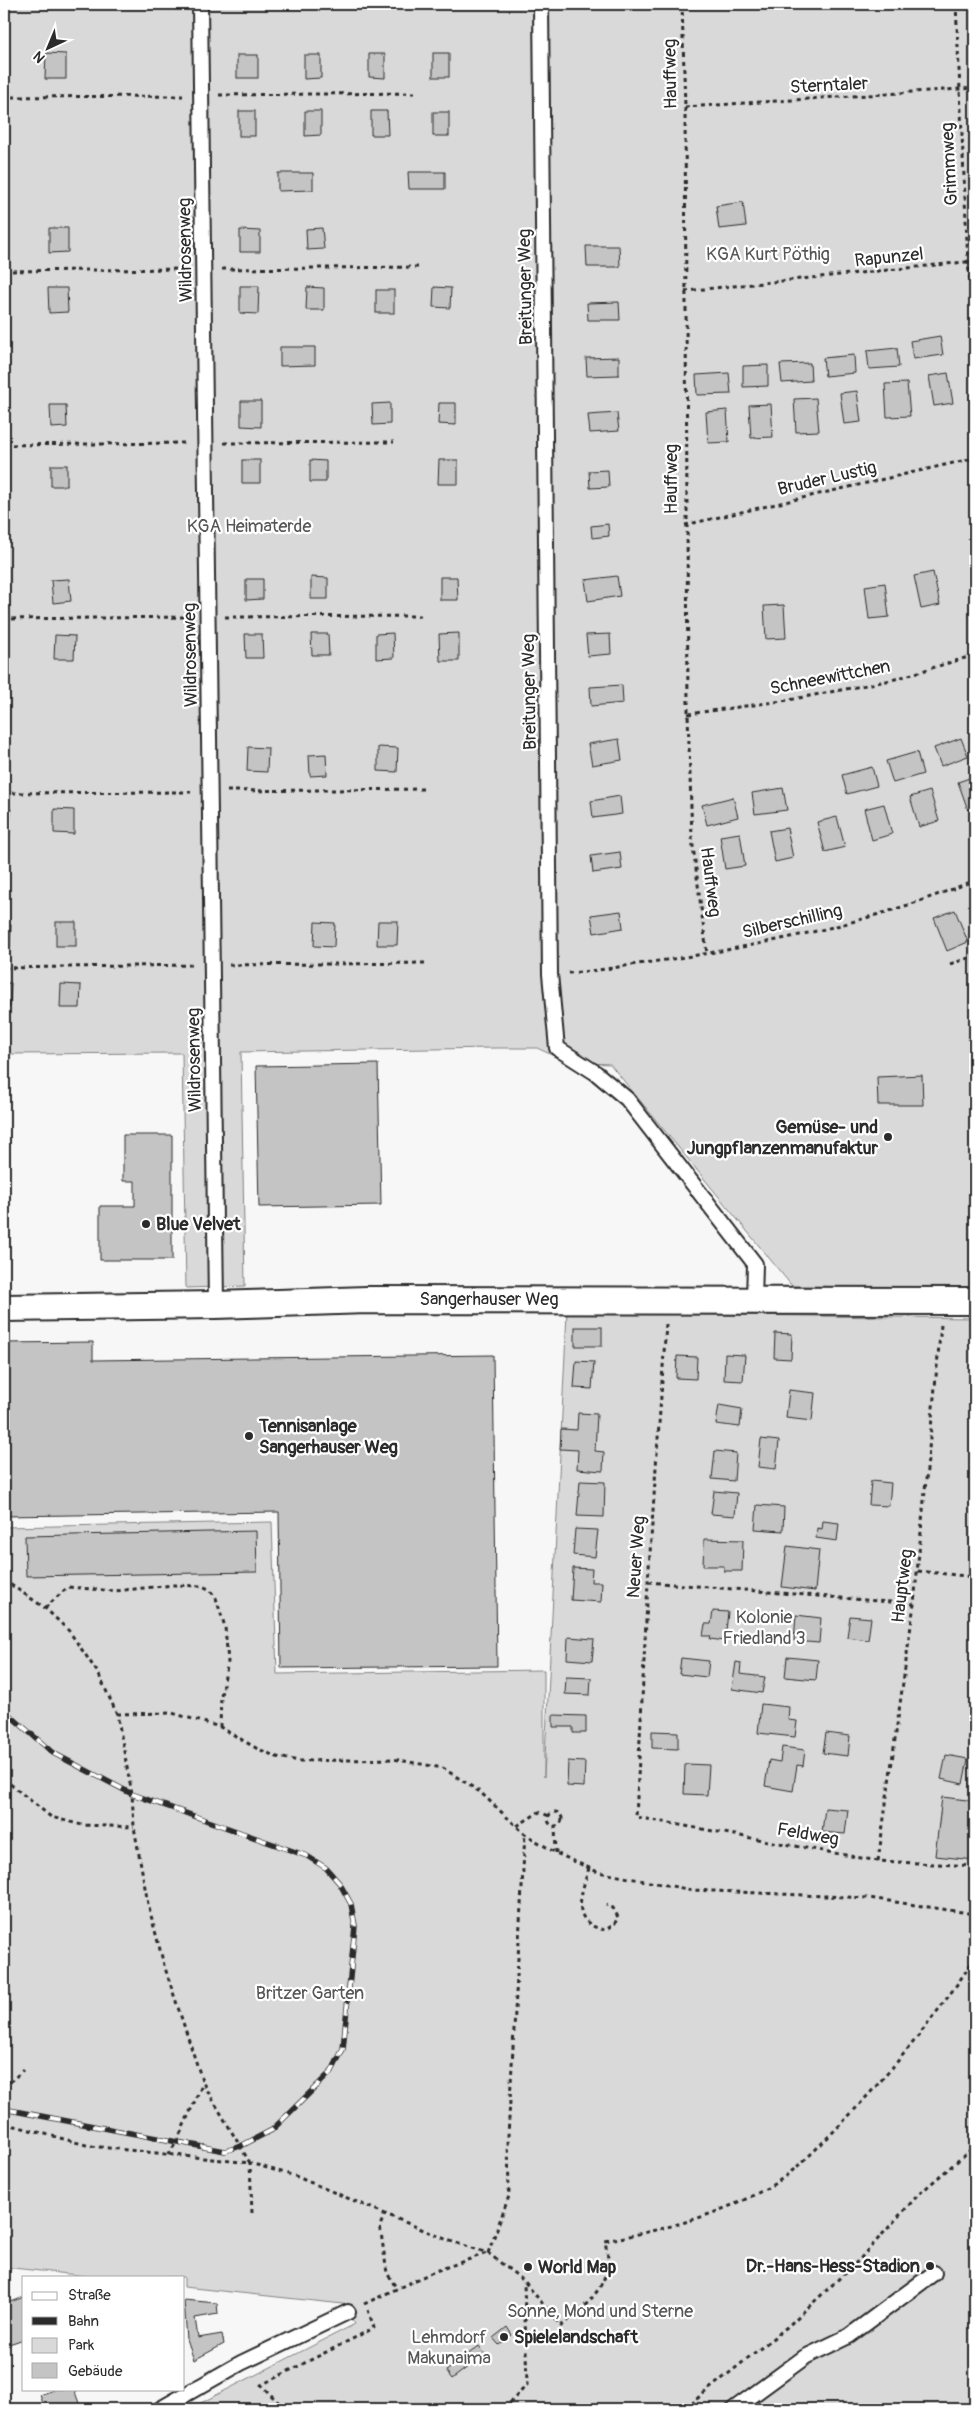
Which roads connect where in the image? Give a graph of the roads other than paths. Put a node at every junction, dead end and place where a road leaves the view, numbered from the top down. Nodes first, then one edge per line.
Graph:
1 (200, 4) edge
2 (541, 4) edge
3 (754, 1300) junction
4 (975, 1301) edge
5 (216, 1305) junction
6 (4, 1308) edge
7 (934, 2273) dead end
8 (348, 2312) road end
9 (160, 2409) edge
10 (734, 2409) edge

1 - 5 lane, Wildrosenweg
2 - 3 lane, Breitunger Weg
3 - 4 street, Sangerhauser Weg
3 - 5 street, Sangerhauser Weg
5 - 6 street, Sangerhauser Weg
7 - 10 lane
8 - 9 lane

